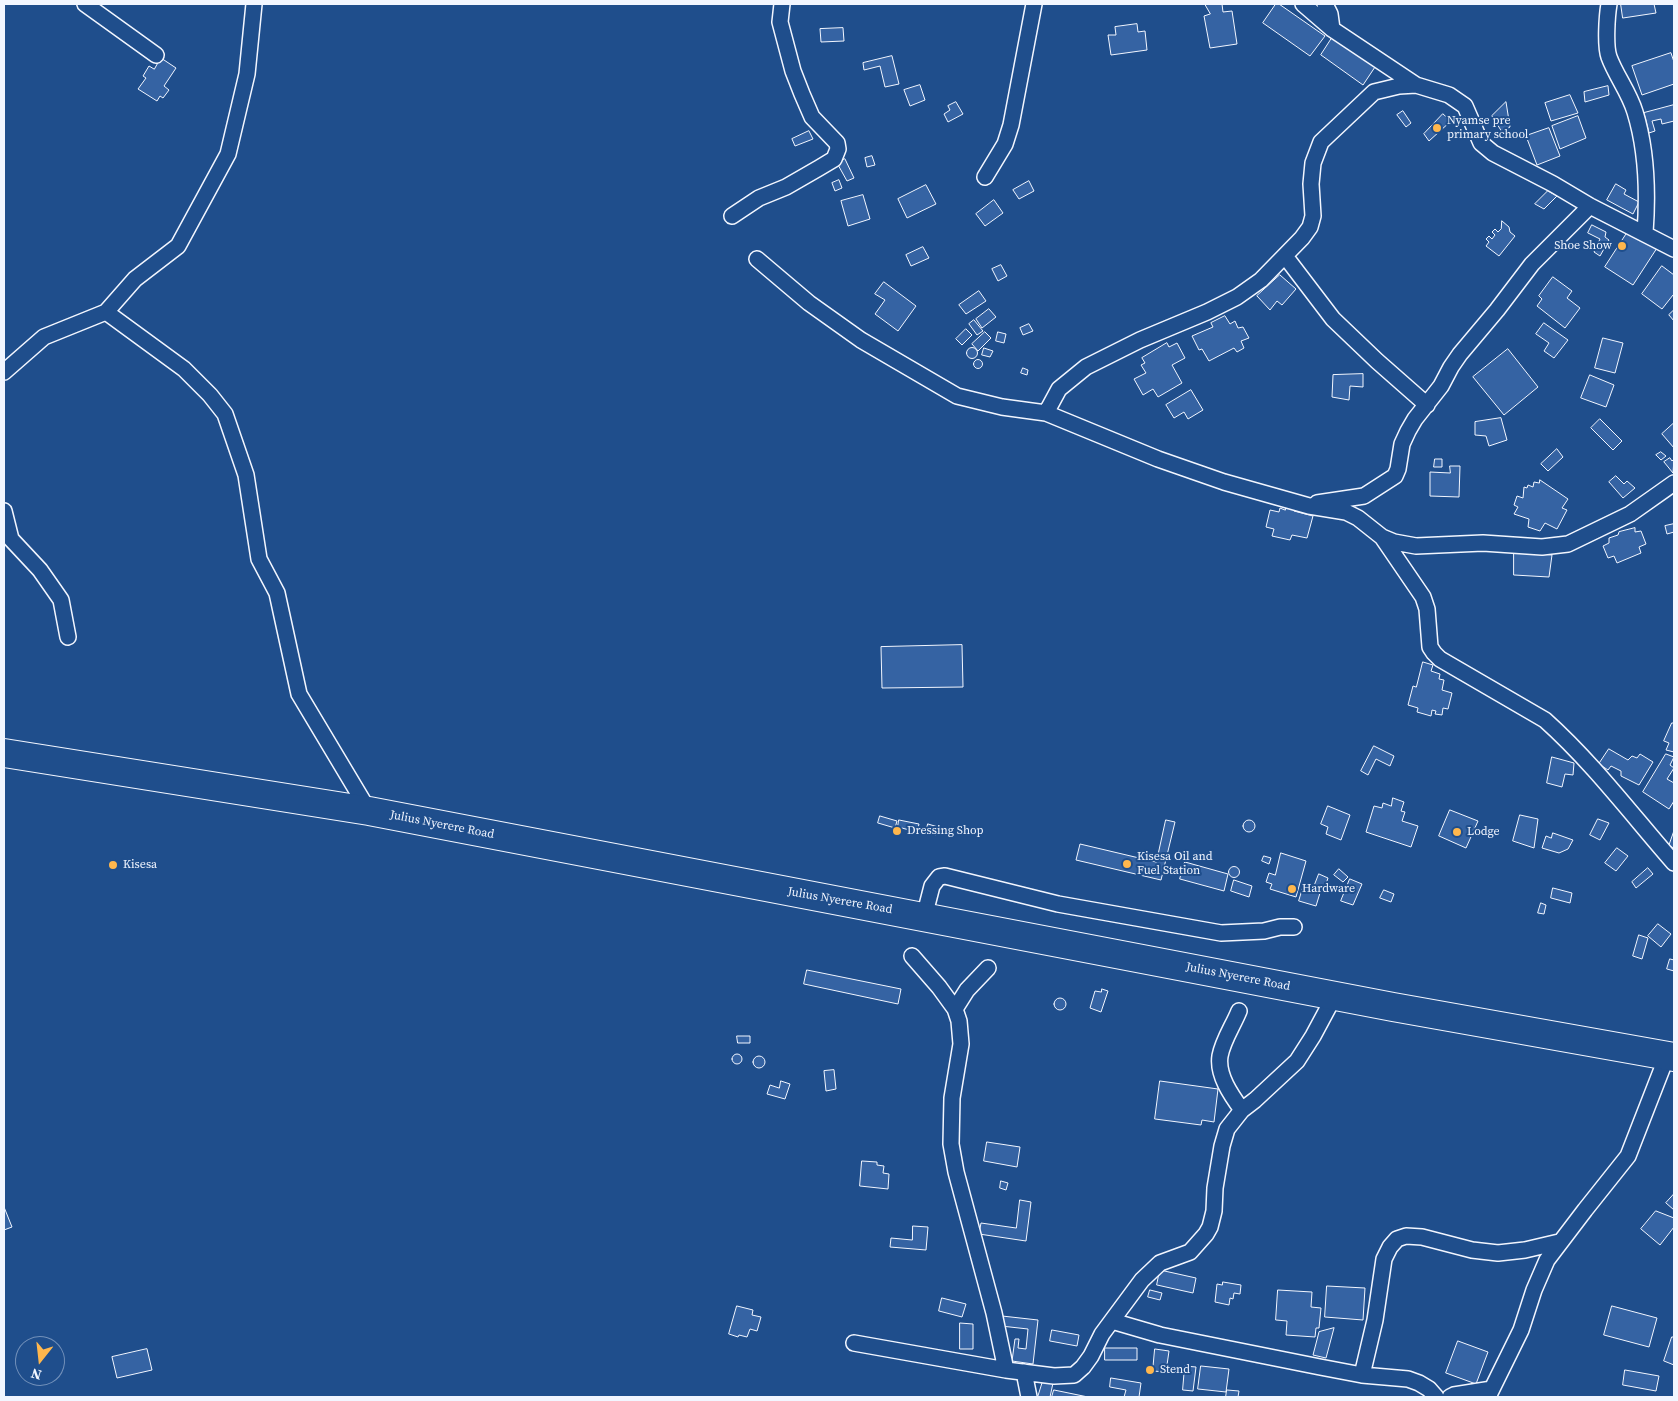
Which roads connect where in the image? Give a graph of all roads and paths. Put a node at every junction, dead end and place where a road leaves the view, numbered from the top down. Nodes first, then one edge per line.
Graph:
1 (85, 4) edge
2 (254, 4) edge
3 (782, 4) edge
4 (1034, 4) edge
5 (1304, 4) edge
6 (1325, 4) edge
7 (1609, 4) edge
8 (1332, 29) junction
9 (156, 55) dead end
10 (1416, 85) junction
11 (985, 177) dead end
12 (1590, 206) junction
13 (732, 216) dead end
14 (1645, 233) junction
15 (1674, 249) edge
16 (1284, 256) junction
17 (757, 258) dead end
18 (106, 312) junction
19 (4, 372) edge
20 (1427, 405) junction
21 (1046, 413) junction
22 (1674, 483) edge
23 (1308, 506) junction
24 (4, 511) edge
25 (1382, 537) junction
26 (68, 637) dead end
27 (4, 753) edge
28 (369, 811) junction
29 (1674, 863) edge
30 (924, 917) junction
31 (1294, 927) dead end
32 (912, 956) dead end
33 (988, 968) dead end
34 (1335, 995) junction
35 (955, 1009) junction
36 (1239, 1011) dead end
37 (1671, 1056) edge
38 (1242, 1110) junction
39 (1559, 1242) junction
40 (1112, 1321) junction
41 (854, 1343) dead end
42 (1006, 1370) junction
43 (1024, 1372) junction
44 (1362, 1375) junction
45 (1490, 1393) edge
46 (1029, 1397) edge
47 (1436, 1397) edge
48 (1450, 1397) edge

1 - 9 street
2 - 18 street
3 - 13 street
4 - 11 street
5 - 8 street
6 - 8 street
7 - 14 street
8 - 10 street
10 - 12 street
10 - 16 street
12 - 14 street
12 - 20 street
14 - 15 street
16 - 20 street
16 - 21 street
17 - 21 street
18 - 19 street
18 - 28 street
20 - 23 street
21 - 23 street
22 - 25 street
23 - 25 street
24 - 26 street
25 - 29 street
27 - 28 highway, Julius Nyerere Road
28 - 30 highway, Julius Nyerere Road
30 - 31 street
30 - 34 highway, Julius Nyerere Road
32 - 35 street
33 - 35 street
34 - 37 highway, Julius Nyerere Road
34 - 38 street
35 - 42 street
36 - 38 street
37 - 39 street
38 - 40 street
39 - 44 street
39 - 45 street
40 - 43 street
40 - 44 street
41 - 42 street
42 - 43 street
43 - 46 street
44 - 47 street
45 - 48 street

